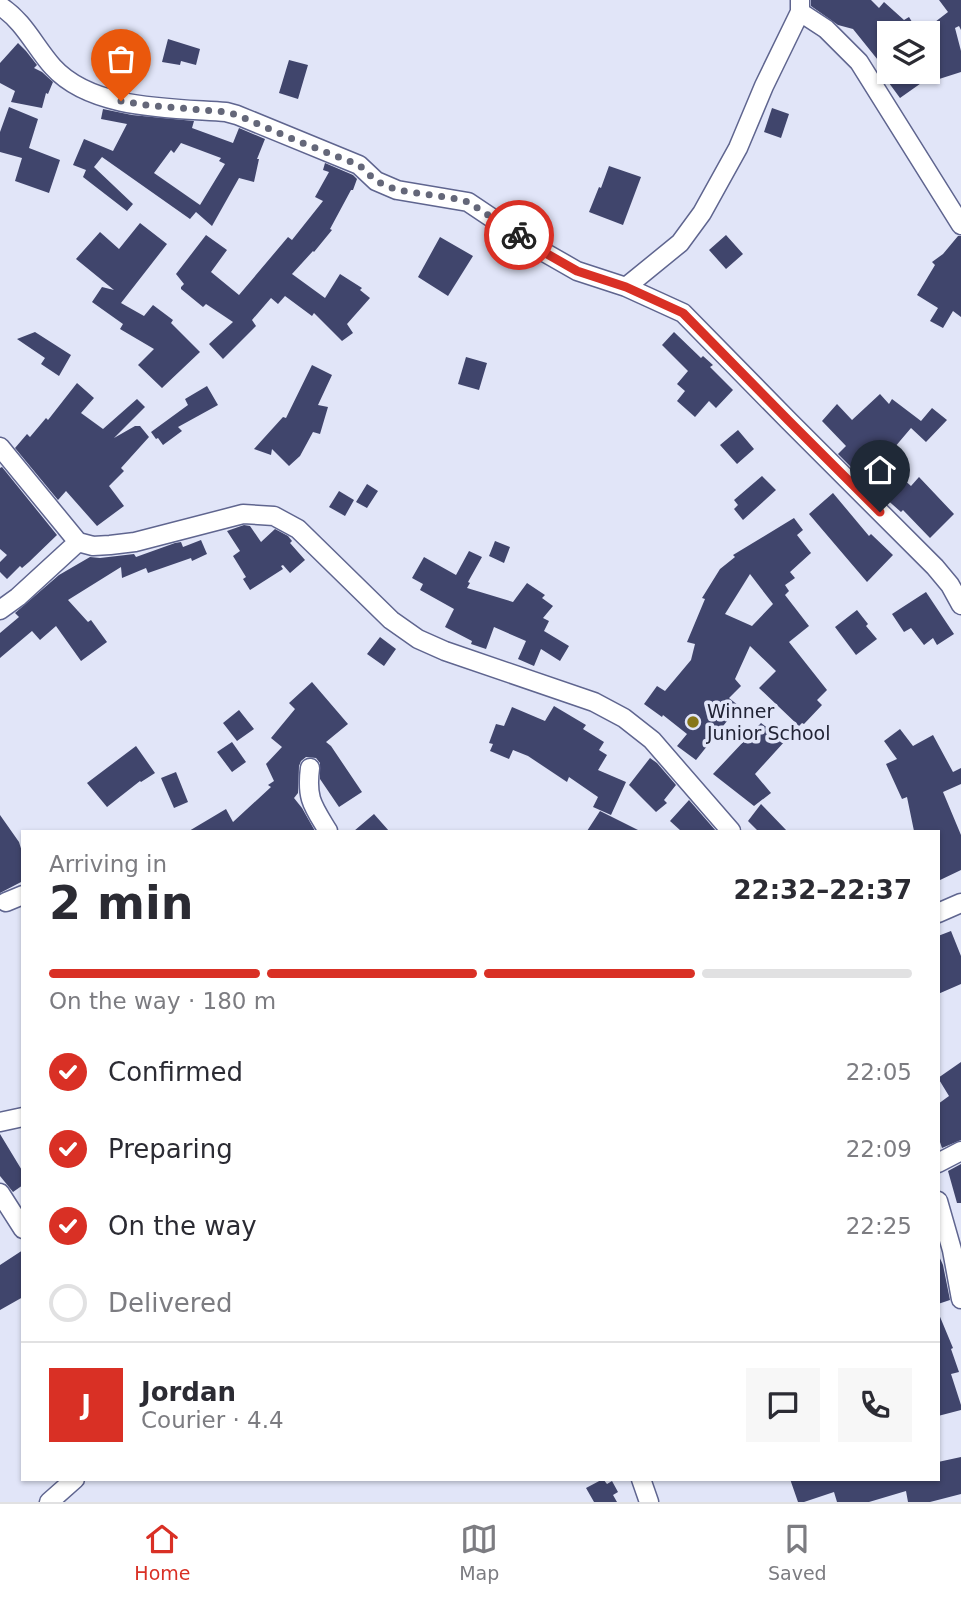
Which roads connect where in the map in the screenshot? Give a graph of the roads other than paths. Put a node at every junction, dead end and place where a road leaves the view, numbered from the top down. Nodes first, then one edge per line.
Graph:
1 (0, 6) edge
2 (800, 6) edge
3 (961, 225) edge
4 (626, 287) junction
5 (0, 447) edge
6 (78, 542) junction
7 (961, 569) edge
8 (948, 582) junction
9 (961, 605) edge
10 (0, 610) edge
11 (310, 768) dead end
12 (327, 830) edge
13 (730, 830) edge
14 (961, 902) edge
15 (940, 912) edge
16 (21, 1117) edge
17 (0, 1122) edge
18 (961, 1151) edge
19 (940, 1162) edge
20 (1, 1198) edge
21 (940, 1209) edge
22 (21, 1226) edge
23 (961, 1299) edge
24 (73, 1481) edge
25 (642, 1481) edge
26 (49, 1502) edge
27 (649, 1502) edge

1 - 4 street
2 - 3 street
2 - 4 street
4 - 8 street
5 - 6 street
6 - 10 street
6 - 13 street
7 - 8 street
8 - 9 street
11 - 12 street
14 - 15 street
16 - 17 street
18 - 19 street
20 - 22 street
21 - 23 street
24 - 26 street
25 - 27 street

